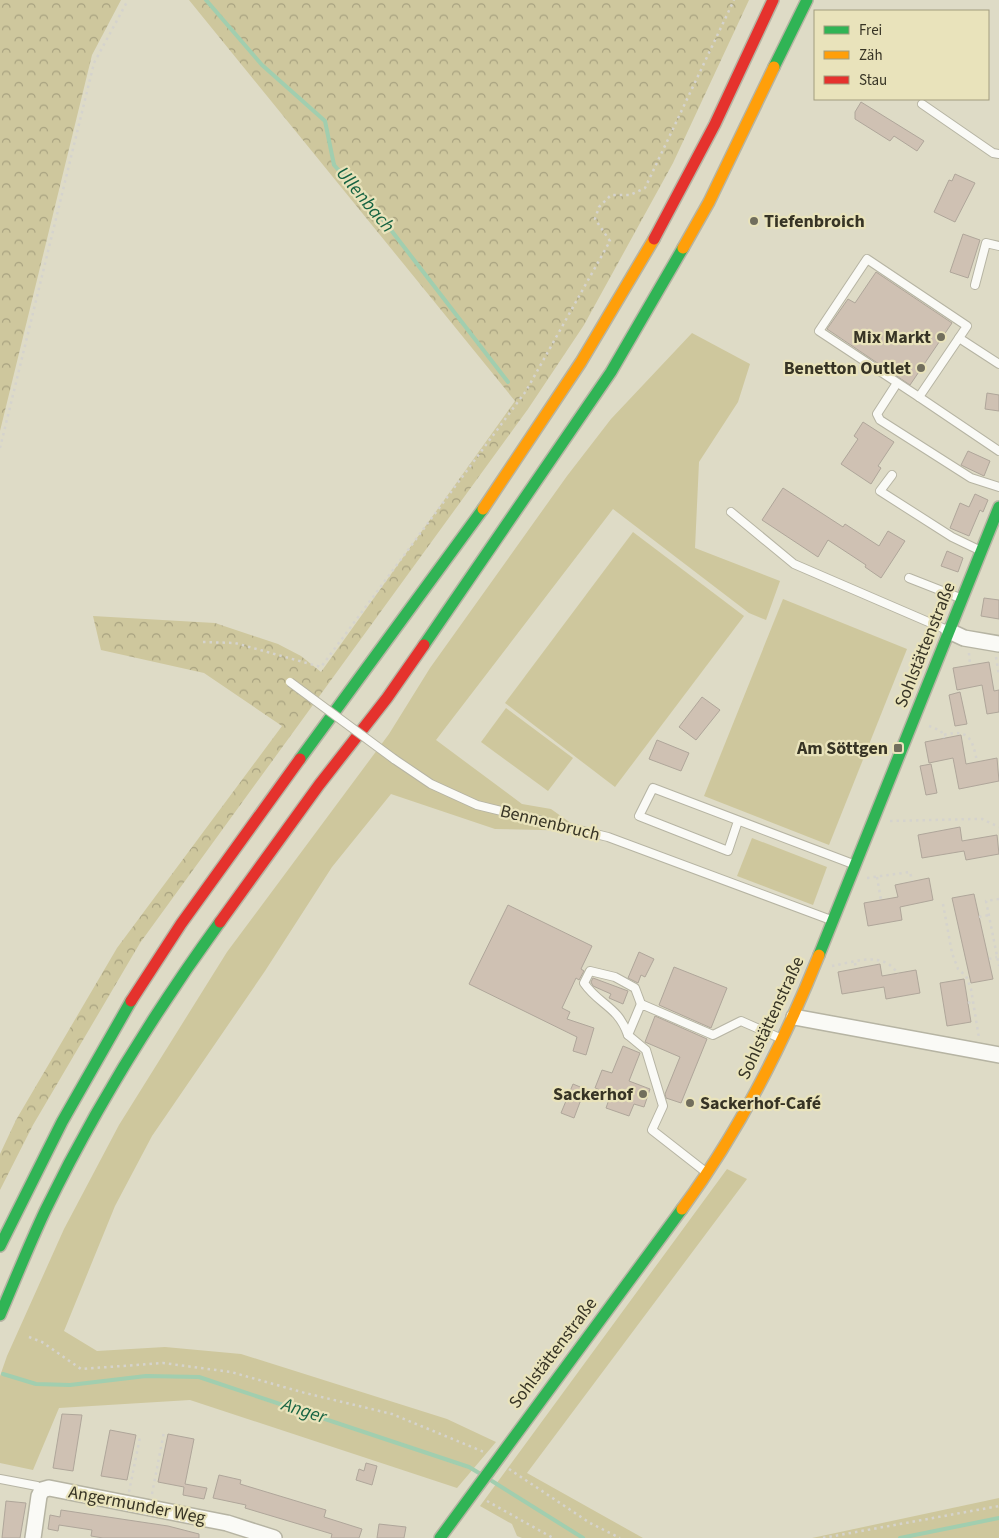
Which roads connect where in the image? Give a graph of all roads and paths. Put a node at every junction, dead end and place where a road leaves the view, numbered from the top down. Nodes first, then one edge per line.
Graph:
1 (128, 0) edge
2 (734, 0) edge
3 (773, 0) edge
4 (807, 0) edge
5 (922, 104) dead end
6 (999, 154) edge
7 (999, 246) edge
8 (975, 285) dead end
9 (959, 338) junction
10 (999, 364) edge
11 (898, 383) junction
12 (919, 397) junction
13 (0, 448) edge
14 (999, 450) edge
15 (892, 475) dead end
16 (999, 487) edge
17 (999, 507) edge
18 (731, 512) dead end
19 (981, 550) junction
20 (909, 578) dead end
21 (962, 599) junction
22 (949, 631) junction
23 (203, 642) dead end
24 (996, 643) edge
25 (999, 676) edge
26 (290, 682) dead end
27 (914, 719) junction
28 (977, 762) dead end
29 (873, 820) junction
30 (738, 821) junction
31 (999, 827) edge
32 (855, 865) junction
33 (877, 877) junction
34 (848, 881) junction
35 (912, 881) dead end
36 (999, 899) edge
37 (881, 900) dead end
38 (943, 904) dead end
39 (988, 915) junction
40 (979, 917) dead end
41 (833, 921) junction
42 (997, 957) junction
43 (990, 959) dead end
44 (817, 961) junction
45 (855, 962) junction
46 (999, 966) edge
47 (856, 969) dead end
48 (898, 974) dead end
49 (968, 1002) dead end
50 (973, 1002) junction
51 (641, 1004) junction
52 (794, 1017) junction
53 (628, 1035) junction
54 (783, 1040) junction
55 (982, 1052) junction
56 (999, 1055) edge
57 (708, 1174) junction
58 (0, 1246) edge
59 (0, 1315) edge
60 (28, 1337) dead end
61 (164, 1432) dead end
62 (140, 1436) dead end
63 (495, 1462) junction
64 (0, 1479) edge
65 (42, 1490) junction
66 (474, 1492) junction
67 (127, 1504) junction
68 (999, 1506) edge
69 (150, 1508) junction
70 (225, 1531) edge
71 (33, 1538) edge
72 (274, 1538) edge
73 (440, 1538) edge
74 (554, 1538) edge
75 (620, 1538) edge
76 (823, 1538) edge

1 - 13 path
2 - 23 path
3 - 58 main road
4 - 59 main road
5 - 6 lane
7 - 8 lane
9 - 10 lane
9 - 11 lane
9 - 12 lane
11 - 12 lane
11 - 16 lane
12 - 14 lane
15 - 19 lane
17 - 19 main road, Sohlstättenstraße
18 - 22 lane
19 - 21 main road, Sohlstättenstraße
20 - 21 lane
21 - 22 main road, Sohlstättenstraße
22 - 24 street
22 - 27 main road, Sohlstättenstraße
24 - 25 path
26 - 41 lane, Bennenbruch, bridge
27 - 28 path
27 - 29 main road, Sohlstättenstraße
29 - 31 path
29 - 32 main road, Sohlstättenstraße
30 - 30 lane
30 - 32 lane
32 - 34 main road, Sohlstättenstraße
33 - 34 path
33 - 35 path
33 - 37 path
34 - 41 main road, Sohlstättenstraße
36 - 39 path
38 - 50 path
39 - 40 path
39 - 42 path
41 - 44 main road, Sohlstättenstraße
42 - 43 path
42 - 46 path
44 - 45 path
44 - 52 main road, Sohlstättenstraße
45 - 47 path
45 - 48 path
49 - 50 path
50 - 55 path
51 - 53 lane
51 - 53 lane
51 - 54 lane
52 - 54 main road, Sohlstättenstraße
52 - 55 street
53 - 57 lane
54 - 57 main road, Sohlstättenstraße
55 - 56 street
57 - 63 main road, Sohlstättenstraße
60 - 63 path
61 - 69 path
62 - 67 path
63 - 66 main road, Sohlstättenstraße
63 - 75 path
64 - 65 lane, Angermunder Weg
65 - 67 street, Angermunder Weg
65 - 71 street
66 - 73 main road, Sohlstättenstraße
66 - 74 path
67 - 69 street, Angermunder Weg
68 - 76 path
69 - 70 street, Angermunder Weg
70 - 72 street, Angermunder Weg

